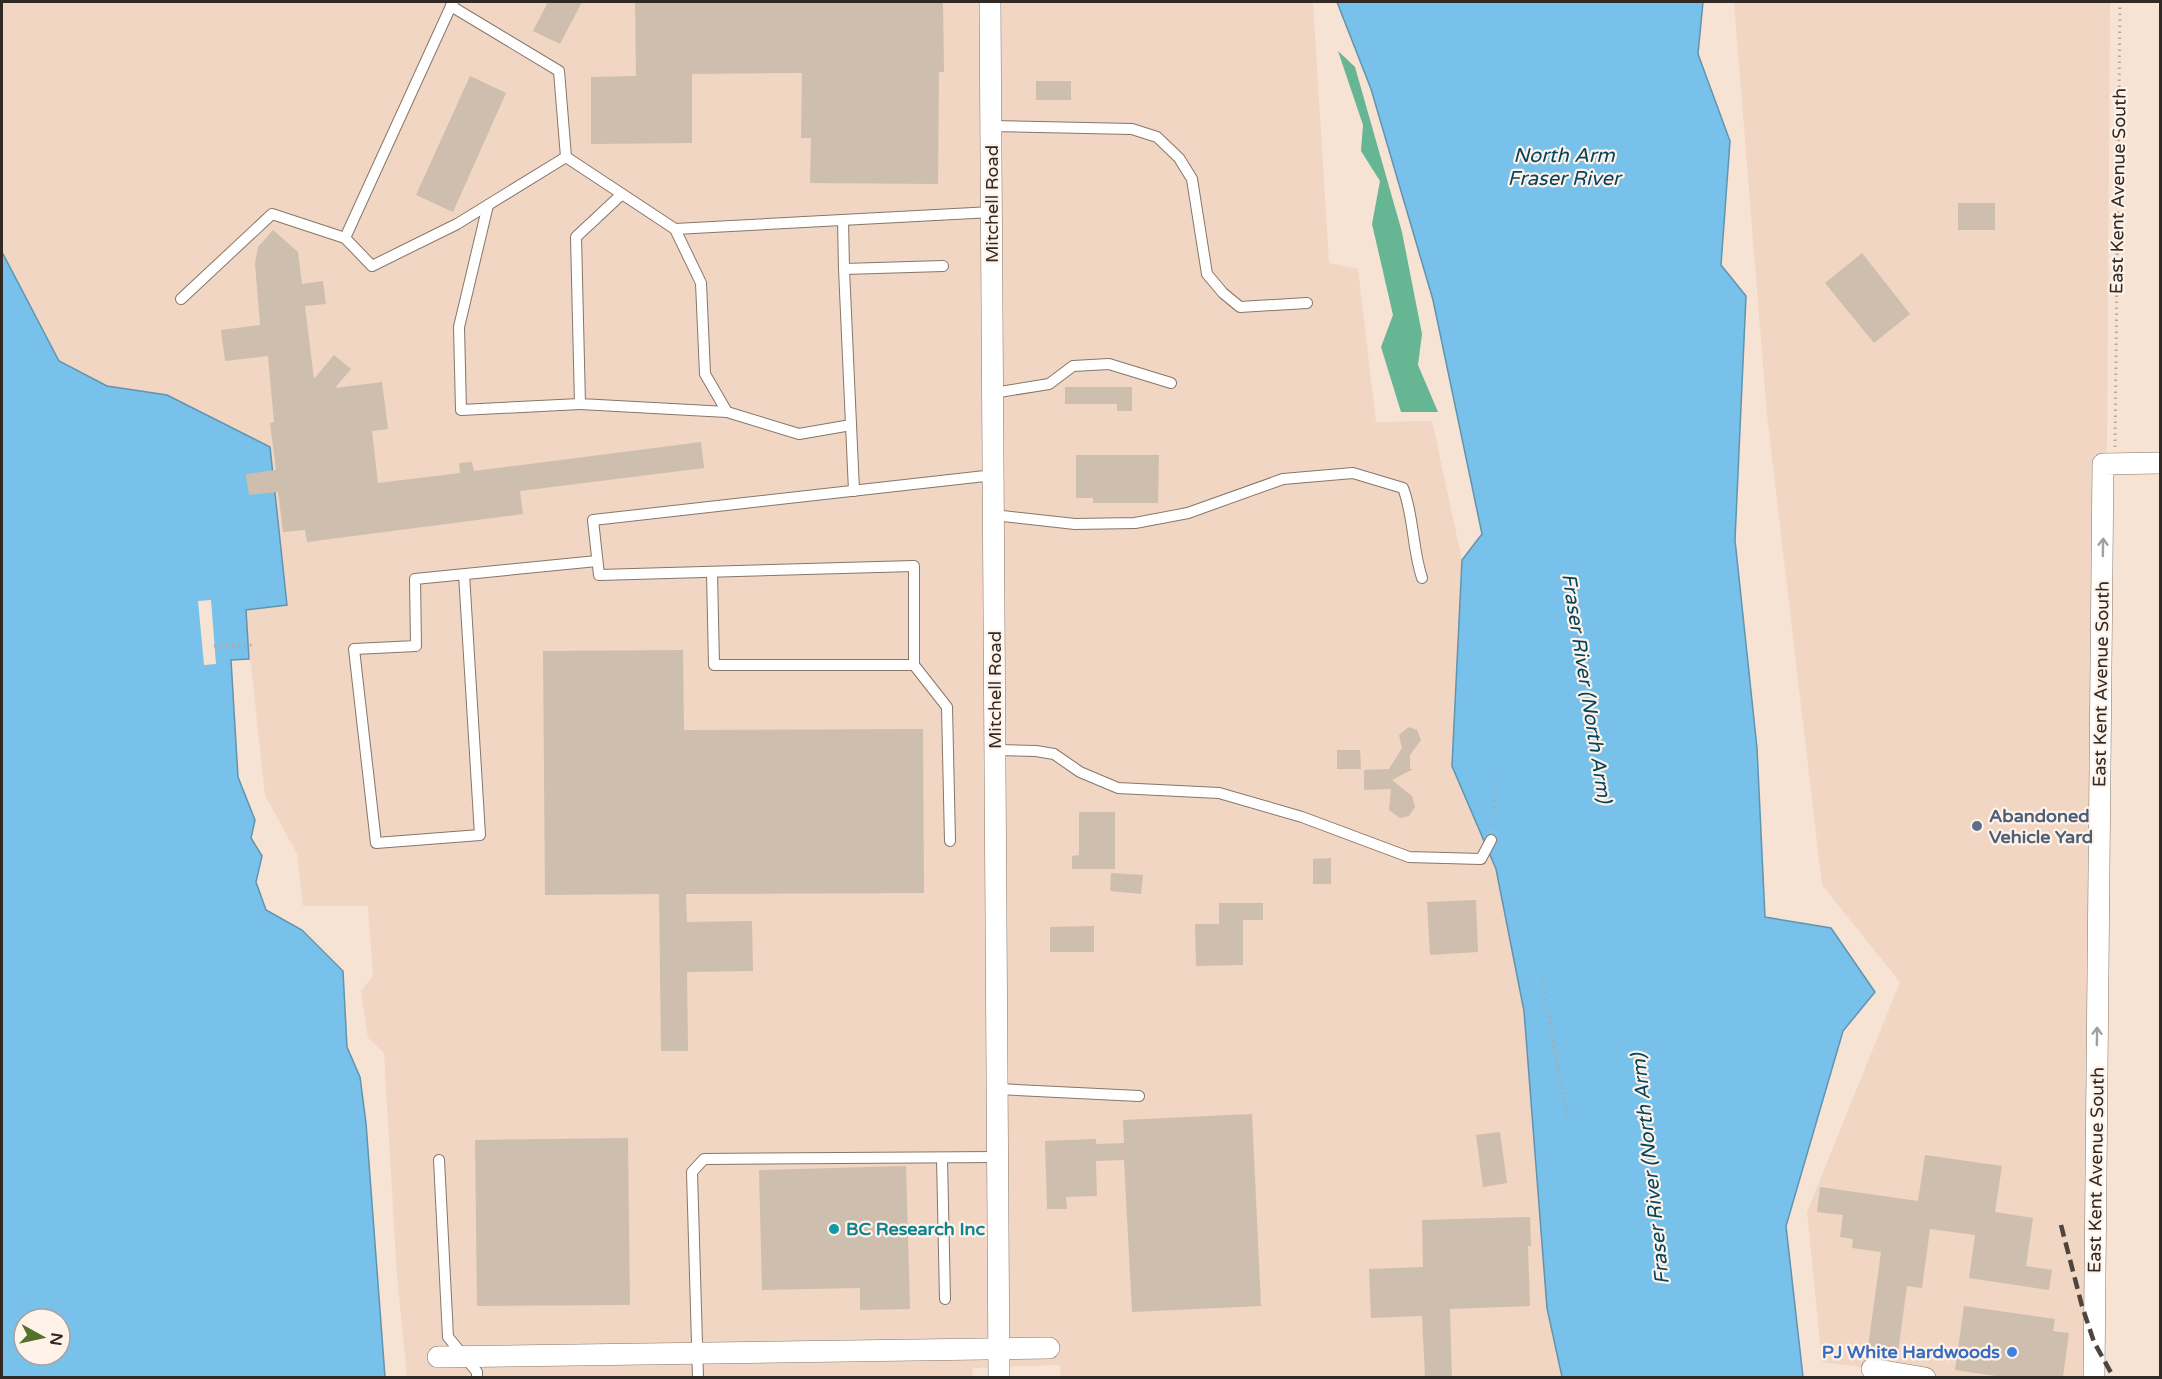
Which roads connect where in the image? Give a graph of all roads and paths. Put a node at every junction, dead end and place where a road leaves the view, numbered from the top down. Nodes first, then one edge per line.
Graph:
1 (990, 2) edge
2 (2120, 2) edge
3 (452, 4) edge
4 (991, 126) junction
5 (566, 157) junction
6 (622, 194) junction
7 (488, 205) junction
8 (992, 212) junction
9 (843, 220) junction
10 (675, 229) junction
11 (345, 238) junction
12 (943, 266) dead end
13 (844, 269) junction
14 (181, 299) dead end
15 (1307, 303) dead end
16 (1171, 383) dead end
17 (993, 393) junction
18 (580, 404) junction
19 (727, 412) junction
20 (851, 425) junction
21 (2160, 463) edge
22 (2109, 464) junction
23 (994, 475) junction
24 (854, 491) junction
25 (994, 515) junction
26 (597, 561) junction
27 (712, 572) junction
28 (464, 574) junction
29 (1422, 578) dead end
30 (252, 645) dead end
31 (214, 646) dead end
32 (914, 665) junction
33 (996, 750) junction
34 (1497, 779) dead end
35 (1491, 840) joint
36 (950, 841) dead end
37 (1541, 975) dead end
38 (998, 1089) junction
39 (1139, 1096) dead end
40 (1568, 1122) dead end
41 (998, 1157) junction
42 (942, 1158) junction
43 (439, 1160) dead end
44 (945, 1299) dead end
45 (998, 1348) junction
46 (1049, 1348) dead end
47 (698, 1354) junction
48 (438, 1357) dead end
49 (463, 1357) junction
50 (1872, 1369) dead end
51 (477, 1377) edge
52 (698, 1377) edge
53 (999, 1377) edge
54 (1925, 1377) edge
55 (2094, 1377) edge

1 - 4 street, Mitchell Road
2 - 22 path, East Kent Avenue South
3 - 5 lane
3 - 11 lane
4 - 8 street, Mitchell Road
4 - 15 lane
5 - 6 lane
5 - 7 lane
6 - 10 lane
6 - 18 lane
7 - 11 lane
7 - 18 lane
8 - 9 lane
8 - 17 street, Mitchell Road
9 - 10 lane
9 - 13 lane
10 - 19 lane
11 - 14 lane
12 - 13 lane
13 - 20 lane
16 - 17 lane
17 - 23 street, Mitchell Road
18 - 19 lane
19 - 20 lane
20 - 24 lane
21 - 22 street
55 -> 22 street, East Kent Avenue South
23 - 24 lane
23 - 25 street, Mitchell Road
24 - 26 lane
25 - 29 lane
25 - 33 street, Mitchell Road
26 - 27 lane
26 - 28 lane
27 - 32 lane
27 - 32 lane
28 - 28 lane
30 - 31 path
32 - 36 lane
33 - 35 lane
33 - 38 street, Mitchell Road
34 - 35 path
37 - 40 path
38 - 39 lane
38 - 41 street, Mitchell Road
41 - 42 lane
41 - 45 street, Mitchell Road
42 - 44 lane
42 - 47 lane
43 - 49 lane
45 - 46 street
45 - 47 street
45 - 53 street, Mitchell Road
47 - 49 street
47 - 52 lane
48 - 49 street
49 - 51 lane
50 - 54 street

